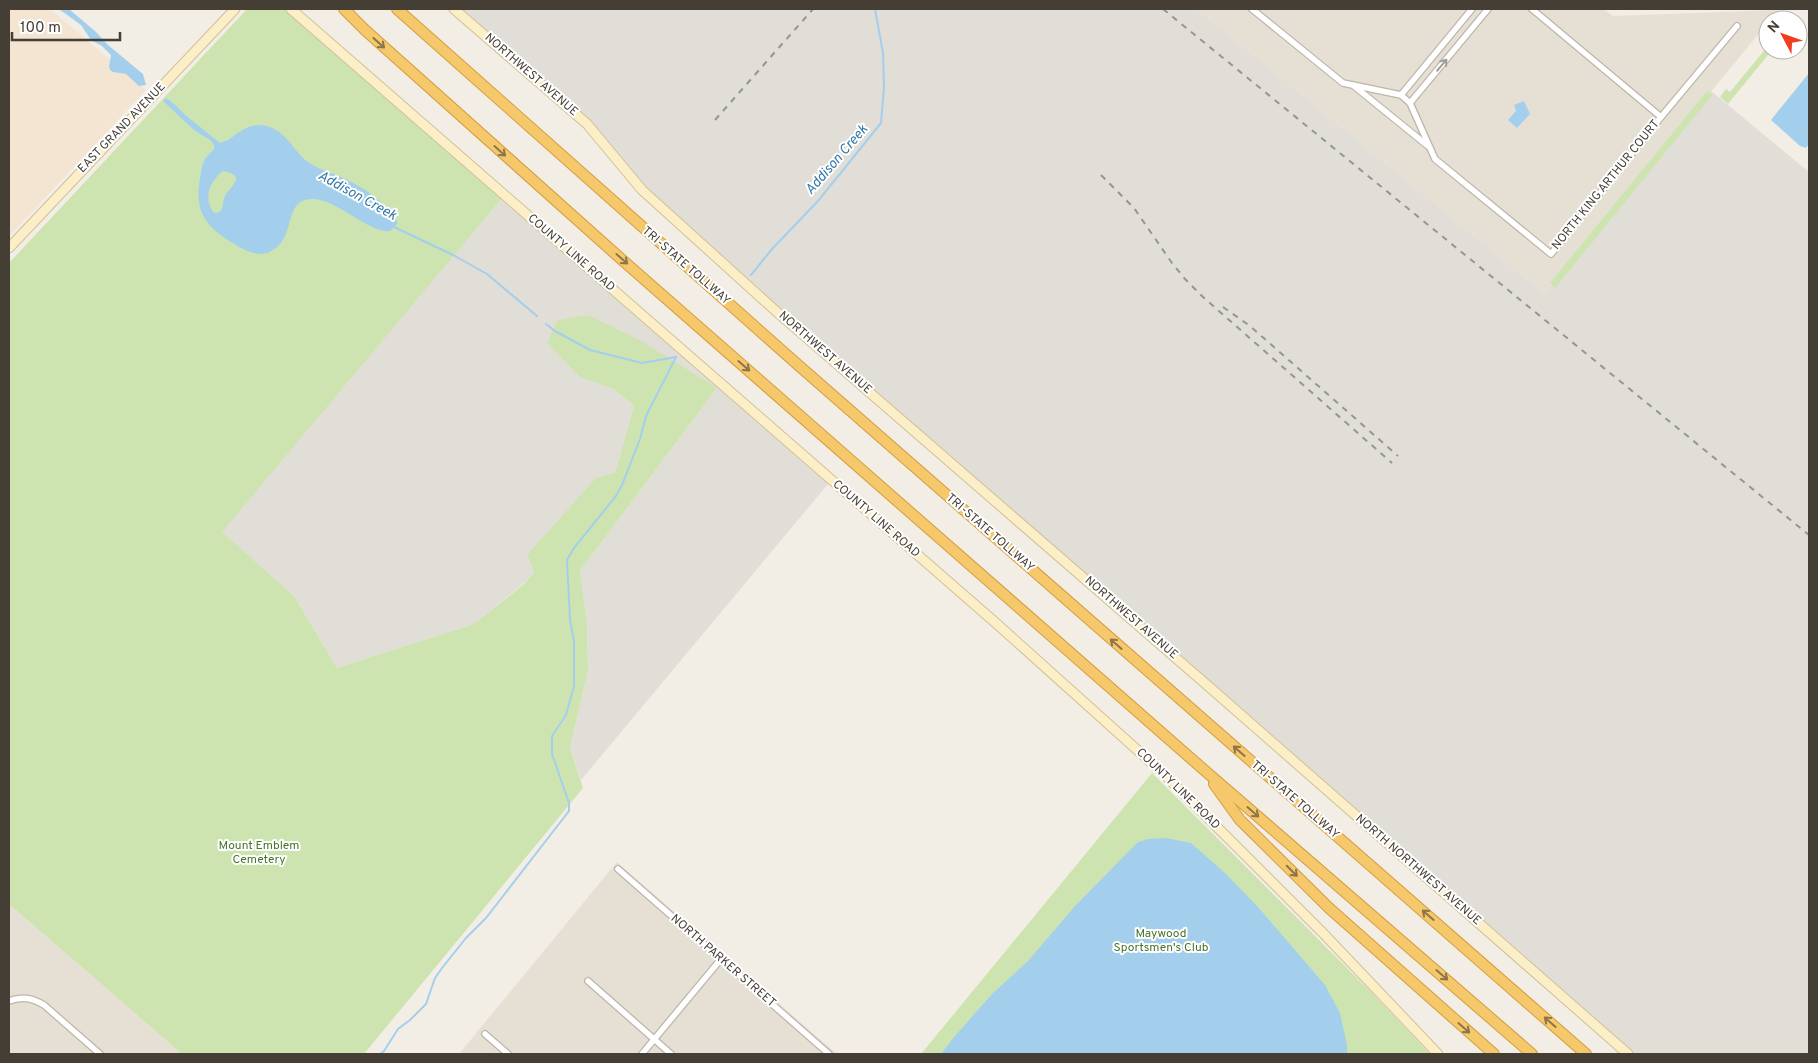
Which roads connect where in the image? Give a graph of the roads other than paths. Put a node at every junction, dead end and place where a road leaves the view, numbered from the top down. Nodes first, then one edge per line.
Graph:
1 (235, 9) edge
2 (291, 9) edge
3 (344, 9) edge
4 (397, 9) edge
5 (454, 9) edge
6 (1252, 9) edge
7 (1472, 9) edge
8 (1488, 9) edge
9 (1532, 9) edge
10 (1737, 26) dead end
11 (1352, 85) junction
12 (1401, 95) junction
13 (1410, 103) junction
14 (1661, 117) junction
15 (1430, 148) junction
16 (9, 248) edge
17 (1207, 685) joint
18 (1203, 769) junction
19 (618, 869) dead end
20 (721, 959) junction
21 (588, 981) dead end
22 (9, 1001) edge
23 (485, 1034) dead end
24 (654, 1040) junction
25 (100, 1054) edge
26 (508, 1054) edge
27 (642, 1054) edge
28 (671, 1054) edge
29 (829, 1054) edge
30 (1438, 1054) edge
31 (1494, 1054) edge
32 (1532, 1054) edge
33 (1586, 1054) edge
34 (1628, 1054) edge

1 - 16 street, EAST GRAND AVENUE
2 - 30 street, COUNTY LINE ROAD
3 -> 18 highway
33 -> 4 highway, TRI-STATE TOLLWAY
5 - 17 street, NORTHWEST AVENUE
6 - 11 street
7 - 12 street
13 -> 8 street
9 - 14 street, NORTH KING ARTHUR COURT
10 - 14 street, NORTH KING ARTHUR COURT
11 - 12 street
11 - 15 street
12 - 13 street, NORTH KING ARTHUR COURT
13 - 15 street, NORTH KING ARTHUR COURT
14 - 15 street, NORTH KING ARTHUR COURT
17 - 34 street, NORTH NORTHWEST AVENUE
18 -> 31 highway
18 -> 32 highway
19 - 20 street, NORTH PARKER STREET
20 - 24 street
20 - 29 street, NORTH PARKER STREET
21 - 24 street
22 - 25 street
23 - 26 street
24 - 27 street
24 - 28 street

